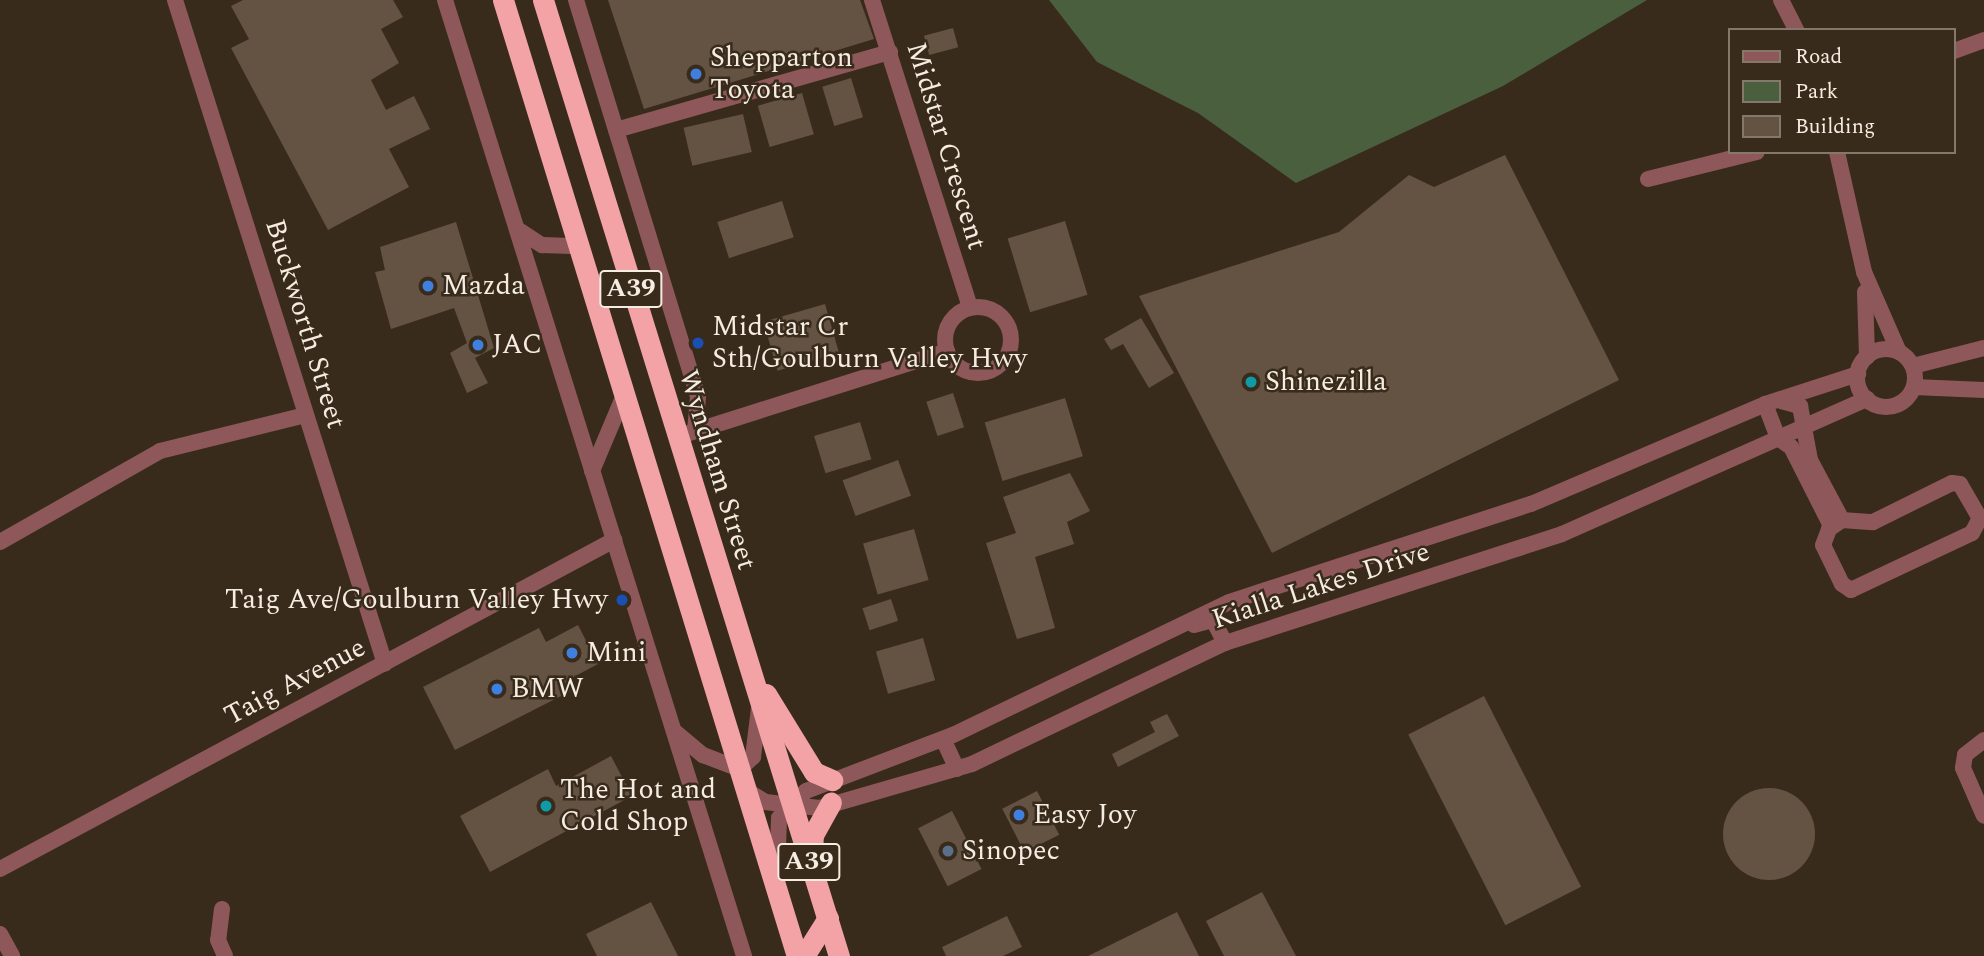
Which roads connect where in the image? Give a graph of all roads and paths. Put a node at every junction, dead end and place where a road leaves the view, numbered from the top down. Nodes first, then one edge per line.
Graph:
1 (175, 0) edge
2 (445, 0) edge
3 (503, 0) edge
4 (543, 0) edge
5 (576, 0) edge
6 (873, 0) edge
7 (1781, 0) edge
8 (1795, 28) edge
9 (1984, 40) edge
10 (1956, 50) edge
11 (890, 52) junction
12 (616, 130) junction
13 (1749, 154) edge
14 (1837, 154) edge
15 (1648, 179) dead end
16 (612, 225) junction
17 (517, 229) junction
18 (579, 246) junction
19 (622, 258) junction
20 (1864, 272) junction
21 (590, 280) junction
22 (970, 309) junction
23 (1984, 348) edge
24 (947, 351) junction
25 (1899, 352) junction
26 (1867, 356) junction
27 (1913, 366) junction
28 (1858, 374) junction
29 (1914, 387) junction
30 (1984, 390) edge
31 (625, 393) junction
32 (1867, 399) junction
33 (1765, 404) junction
34 (306, 415) junction
35 (1807, 425) junction
36 (686, 433) junction
37 (1778, 438) junction
38 (592, 471) junction
39 (1837, 523) junction
40 (614, 540) junction
41 (0, 542) edge
42 (1225, 643) junction
43 (1137, 644) junction
44 (385, 664) junction
45 (750, 669) junction
46 (760, 700) junction
47 (674, 731) junction
48 (943, 739) junction
49 (1984, 740) edge
50 (740, 769) junction
51 (957, 769) junction
52 (832, 780) junction
53 (746, 790) junction
54 (831, 803) junction
55 (790, 805) junction
56 (1984, 816) edge
57 (0, 869) edge
58 (811, 869) junction
59 (776, 890) junction
60 (222, 909) dead end
61 (828, 918) junction
62 (0, 934) edge
63 (12, 956) edge
64 (226, 956) edge
65 (744, 956) edge
66 (797, 956) edge
67 (804, 956) edge
68 (839, 956) edge

1 - 34 street, Buckworth Street
2 - 17 street
3 - 18 highway, A39
4 - 16 highway, Wyndham Street / A39
5 - 12 street
6 - 11 street, Midstar Crescent
7 - 8 street
9 - 10 street
11 - 12 street
11 - 22 street, Midstar Crescent
12 - 36 street
13 - 15 street
14 - 20 street
16 - 18 highway
16 - 19 highway, Wyndham Street / A39
17 - 18 street
17 - 38 street
18 - 21 highway, A39
19 - 21 highway
19 - 36 highway, Wyndham Street / A39
20 - 25 street
20 - 26 street
21 - 31 highway, A39
22 - 24 street
22 - 24 street
23 - 27 street
24 - 36 street
25 - 26 street
25 - 27 street
26 - 28 street
27 - 29 street
28 - 32 street
28 - 33 street, Kialla Lakes Drive
29 - 30 street
29 - 32 street
31 - 38 street
31 - 50 highway, A39
32 - 35 street, Kialla Lakes Drive
33 - 35 street
33 - 37 street
33 - 43 street, Kialla Lakes Drive
34 - 41 street
34 - 44 street, Buckworth Street
35 - 37 street, Kialla Lakes Drive
35 - 39 street
36 - 45 highway, Wyndham Street / A39
37 - 39 street
37 - 42 street, Kialla Lakes Drive
38 - 40 street
39 - 39 street
40 - 44 street, Taig Avenue
40 - 47 street
42 - 43 street
42 - 51 street, Kialla Lakes Drive
43 - 48 street, Kialla Lakes Drive
44 - 57 street, Taig Avenue
45 - 46 highway, Wyndham Street / A39
45 - 52 highway
46 - 50 street
46 - 55 highway, Wyndham Street / A39
47 - 50 street
47 - 65 street
48 - 51 street
48 - 52 street, Kialla Lakes Drive
49 - 56 street
50 - 53 highway, A39
51 - 54 street, Kialla Lakes Drive
52 - 55 street, Kialla Lakes Drive
53 - 55 street, Kialla Lakes Drive
53 - 59 highway, A39
54 - 55 street, Kialla Lakes Drive
54 - 58 highway
55 - 58 highway, Wyndham Street / A39
55 - 59 street
58 - 61 highway, Wyndham Street / A39
59 - 66 highway, A39
60 - 64 street
61 - 67 highway
61 - 68 highway, Wyndham Street / A39
62 - 63 street

